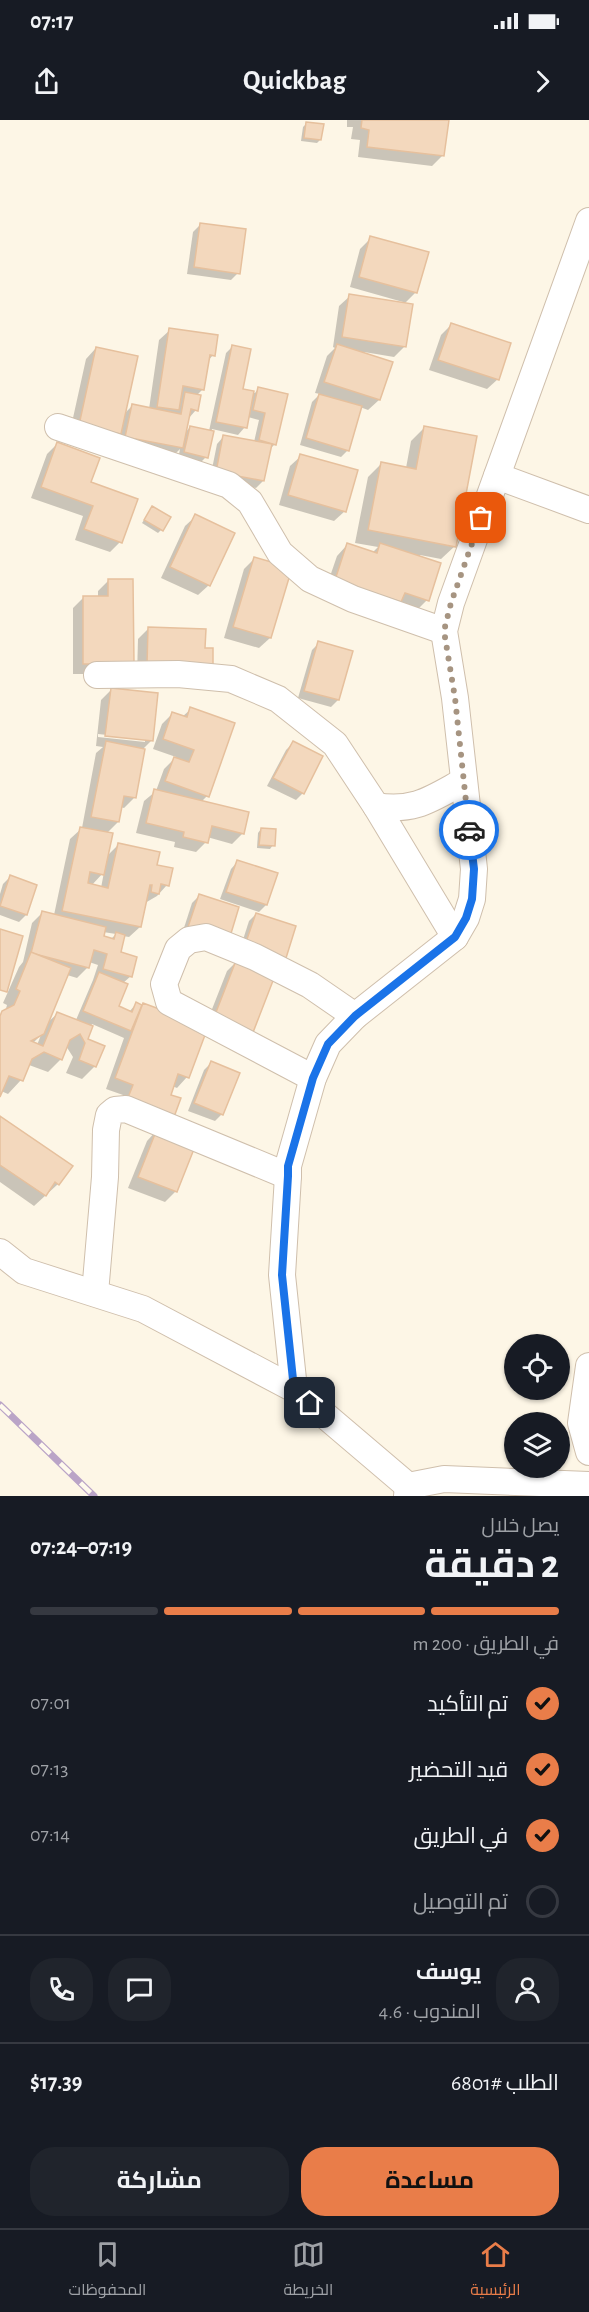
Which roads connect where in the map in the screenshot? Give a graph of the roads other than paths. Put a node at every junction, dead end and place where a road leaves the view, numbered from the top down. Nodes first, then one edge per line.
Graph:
1 (589, 221) edge
2 (58, 427) dead end
3 (497, 476) junction
4 (589, 510) edge
5 (444, 631) junction
6 (97, 675) dead end
7 (464, 781) junction
8 (376, 806) junction
9 (455, 937) junction
10 (355, 1016) junction
11 (313, 1078) junction
12 (288, 1176) junction
13 (0, 1252) edge
14 (95, 1293) junction
15 (589, 1366) edge
16 (294, 1389) junction
17 (589, 1452) edge
18 (589, 1485) edge
19 (408, 1491) edge

1 - 3 street
2 - 5 street
3 - 4 street
3 - 5 street
5 - 7 street
6 - 8 street
7 - 8 street
7 - 9 street
8 - 9 street
9 - 10 street
10 - 11 street
10 - 11 street
11 - 12 street
12 - 14 street
12 - 16 street
13 - 14 street
14 - 16 street
15 - 17 street
16 - 19 street
18 - 19 street

